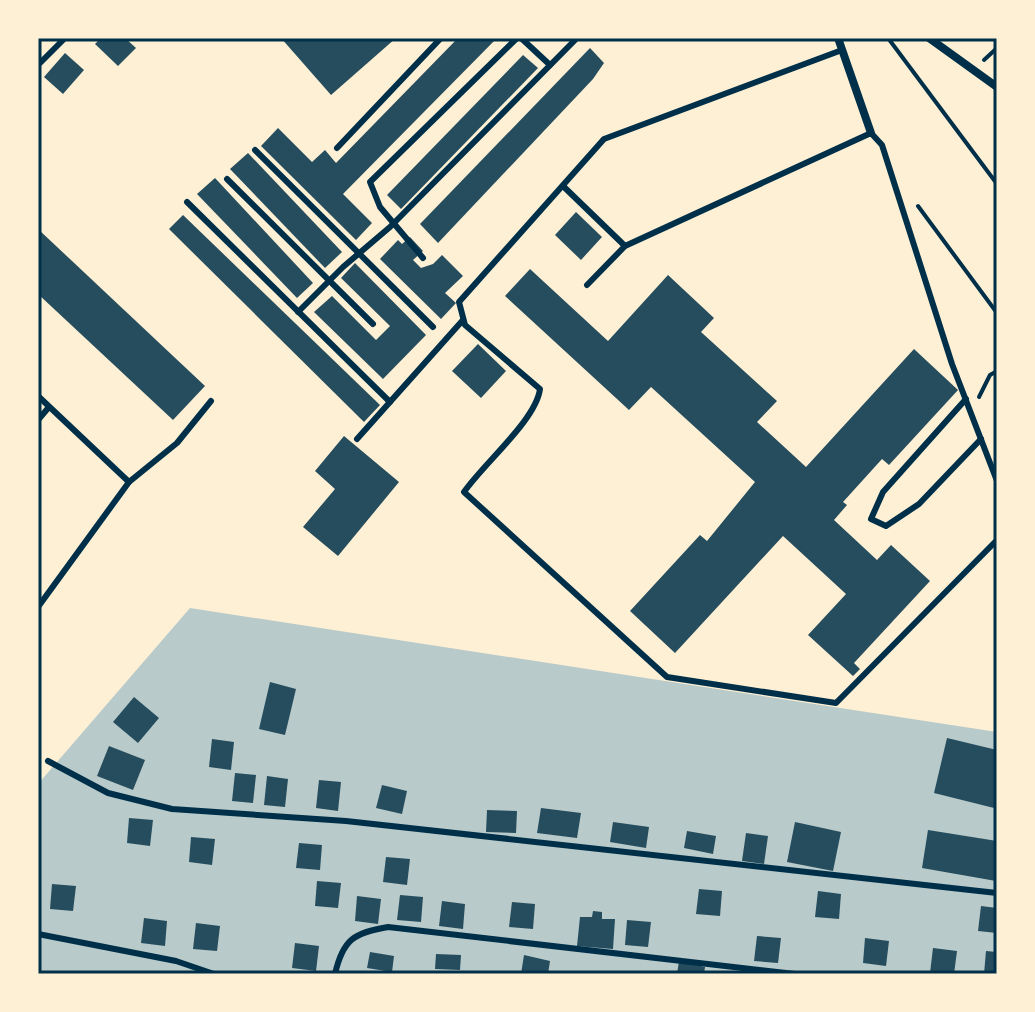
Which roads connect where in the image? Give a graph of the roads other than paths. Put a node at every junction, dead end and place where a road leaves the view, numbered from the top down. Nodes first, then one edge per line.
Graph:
1 (65, 38) edge
2 (441, 38) edge
3 (519, 38) edge
4 (577, 38) edge
5 (838, 38) edge
6 (929, 38) edge
7 (842, 50) junction
8 (38, 65) edge
9 (550, 65) junction
10 (997, 87) edge
11 (871, 133) junction
12 (337, 148) dead end
13 (255, 150) dead end
14 (227, 179) dead end
15 (563, 186) junction
16 (187, 202) dead end
17 (393, 224) junction
18 (625, 246) junction
19 (360, 252) junction
20 (423, 258) dead end
21 (328, 281) junction
22 (587, 285) dead end
23 (298, 312) junction
24 (463, 320) junction
25 (373, 324) dead end
26 (433, 327) dead end
27 (38, 396) edge
28 (966, 399) junction
29 (211, 401) dead end
30 (390, 402) junction
31 (49, 407) junction
32 (38, 420) edge
33 (357, 439) dead end
34 (981, 439) junction
35 (997, 481) edge
36 (129, 482) junction
37 (997, 540) edge
38 (38, 607) edge
39 (48, 761) dead end
40 (997, 893) edge
41 (38, 934) edge
42 (214, 974) edge
43 (335, 974) edge
44 (795, 974) edge

1 - 8 lane
2 - 12 lane
3 - 9 lane
3 - 17 lane
4 - 9 lane
5 - 7 street
6 - 10 street
7 - 11 street
7 - 15 lane
9 - 17 lane
11 - 18 lane
11 - 28 lane
13 - 19 lane
14 - 21 lane
15 - 18 lane
15 - 24 lane
16 - 23 lane
17 - 19 lane
17 - 20 lane
18 - 22 lane
19 - 21 lane
19 - 26 lane
21 - 23 lane
21 - 25 lane
23 - 30 lane
24 - 30 lane
24 - 37 lane
27 - 31 lane
28 - 34 lane
28 - 34 lane
29 - 36 lane
30 - 33 lane
31 - 32 lane
31 - 36 lane
34 - 35 lane
36 - 38 lane
39 - 40 lane
41 - 42 lane
43 - 44 lane

